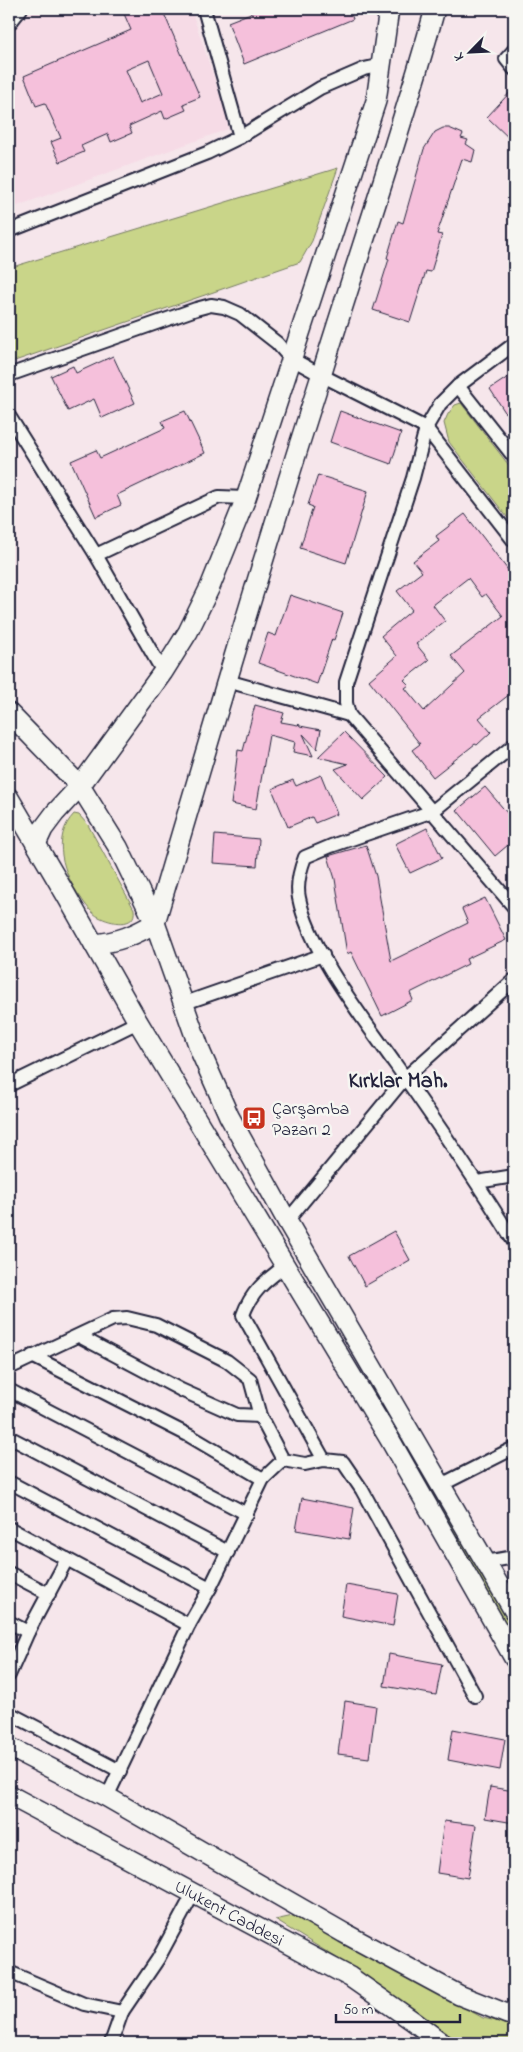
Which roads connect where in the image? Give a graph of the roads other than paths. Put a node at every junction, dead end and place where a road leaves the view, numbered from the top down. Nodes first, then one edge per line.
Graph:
1 (21, 9) edge
2 (204, 9) edge
3 (390, 9) edge
4 (435, 9) edge
5 (9, 24) edge
6 (514, 50) edge
7 (382, 65) junction
8 (514, 69) edge
9 (240, 137) junction
10 (9, 231) edge
11 (514, 344) edge
12 (290, 358) junction
13 (9, 375) edge
14 (321, 376) junction
15 (458, 386) junction
16 (9, 416) edge
17 (426, 428) junction
18 (514, 457) edge
19 (246, 498) junction
20 (514, 541) edge
21 (96, 555) junction
22 (164, 672) junction
23 (227, 681) junction
24 (9, 713) edge
25 (349, 715) junction
26 (514, 745) edge
27 (80, 786) junction
28 (9, 798) edge
29 (433, 811) junction
30 (36, 844) junction
31 (514, 906) edge
32 (155, 923) junction
33 (94, 944) junction
34 (323, 955) junction
35 (514, 980) edge
36 (182, 1004) junction
37 (138, 1022) junction
38 (405, 1078) junction
39 (9, 1085) edge
40 (514, 1176) edge
41 (478, 1182) junction
42 (286, 1221) junction
43 (514, 1242) edge
44 (285, 1266) junction
45 (80, 1336) junction
46 (32, 1356) junction
47 (9, 1368) edge
48 (9, 1390) edge
49 (260, 1416) junction
50 (9, 1437) edge
51 (514, 1448) edge
52 (283, 1460) junction
53 (324, 1460) junction
54 (263, 1480) junction
55 (9, 1482) edge
56 (441, 1485) junction
57 (247, 1514) junction
58 (9, 1528) edge
59 (228, 1552) junction
60 (514, 1556) edge
61 (67, 1559) junction
62 (486, 1562) junction
63 (9, 1573) edge
64 (210, 1588) junction
65 (49, 1594) junction
66 (514, 1612) edge
67 (9, 1622) edge
68 (189, 1625) junction
69 (28, 1632) junction
70 (514, 1658) edge
71 (10, 1670) edge
72 (475, 1696) dead end
73 (9, 1713) edge
74 (9, 1747) edge
75 (120, 1771) junction
76 (9, 1795) edge
77 (107, 1797) junction
78 (193, 1894) junction
79 (9, 1972) edge
80 (122, 2012) junction
81 (512, 2013) edge
82 (413, 2021) junction
83 (111, 2043) edge
84 (420, 2043) edge
85 (442, 2043) edge

1 - 5 street
2 - 9 street
3 - 7 main road
4 - 14 main road
6 - 8 street
7 - 9 street
7 - 12 main road
9 - 10 street
11 - 15 street
12 - 13 street
12 - 14 street
12 - 19 main road
14 - 17 street
14 - 23 main road
15 - 17 street
15 - 18 street
16 - 21 street
17 - 20 street
17 - 25 street
19 - 21 street
19 - 22 main road
21 - 22 street
22 - 27 main road
23 - 25 street
23 - 32 main road
24 - 27 main road
25 - 29 street
26 - 29 street
27 - 30 main road
27 - 32 main road
28 - 30 main road
29 - 31 street
29 - 34 street
30 - 33 main road
32 - 33 main road
32 - 36 main road
33 - 37 main road
34 - 36 street
34 - 38 street
35 - 38 street
36 - 42 main road
37 - 39 street
37 - 44 main road
38 - 41 street
38 - 42 street
40 - 41 street
41 - 43 street
42 - 56 main road
44 - 53 street
44 - 70 main road
45 - 46 street
45 - 49 street
45 - 49 street
46 - 47 street
46 - 54 street
48 - 57 street
49 - 52 street
50 - 59 street
51 - 56 street
52 - 53 street
52 - 54 street
53 - 72 street
54 - 57 street
55 - 64 street
56 - 62 main road
57 - 59 street
58 - 61 street
59 - 64 street
60 - 62 street
61 - 65 street
61 - 68 street
62 - 66 main road
63 - 65 street
64 - 68 street
65 - 69 street
67 - 69 street
68 - 75 street
69 - 71 street
73 - 75 street
74 - 77 main road
75 - 77 street
76 - 78 main road, Ulukent Caddesi
77 - 81 main road
78 - 80 street
78 - 82 main road, Ulukent Caddesi
79 - 80 street
80 - 83 street
82 - 84 main road
82 - 85 main road, Ulukent Caddesi

